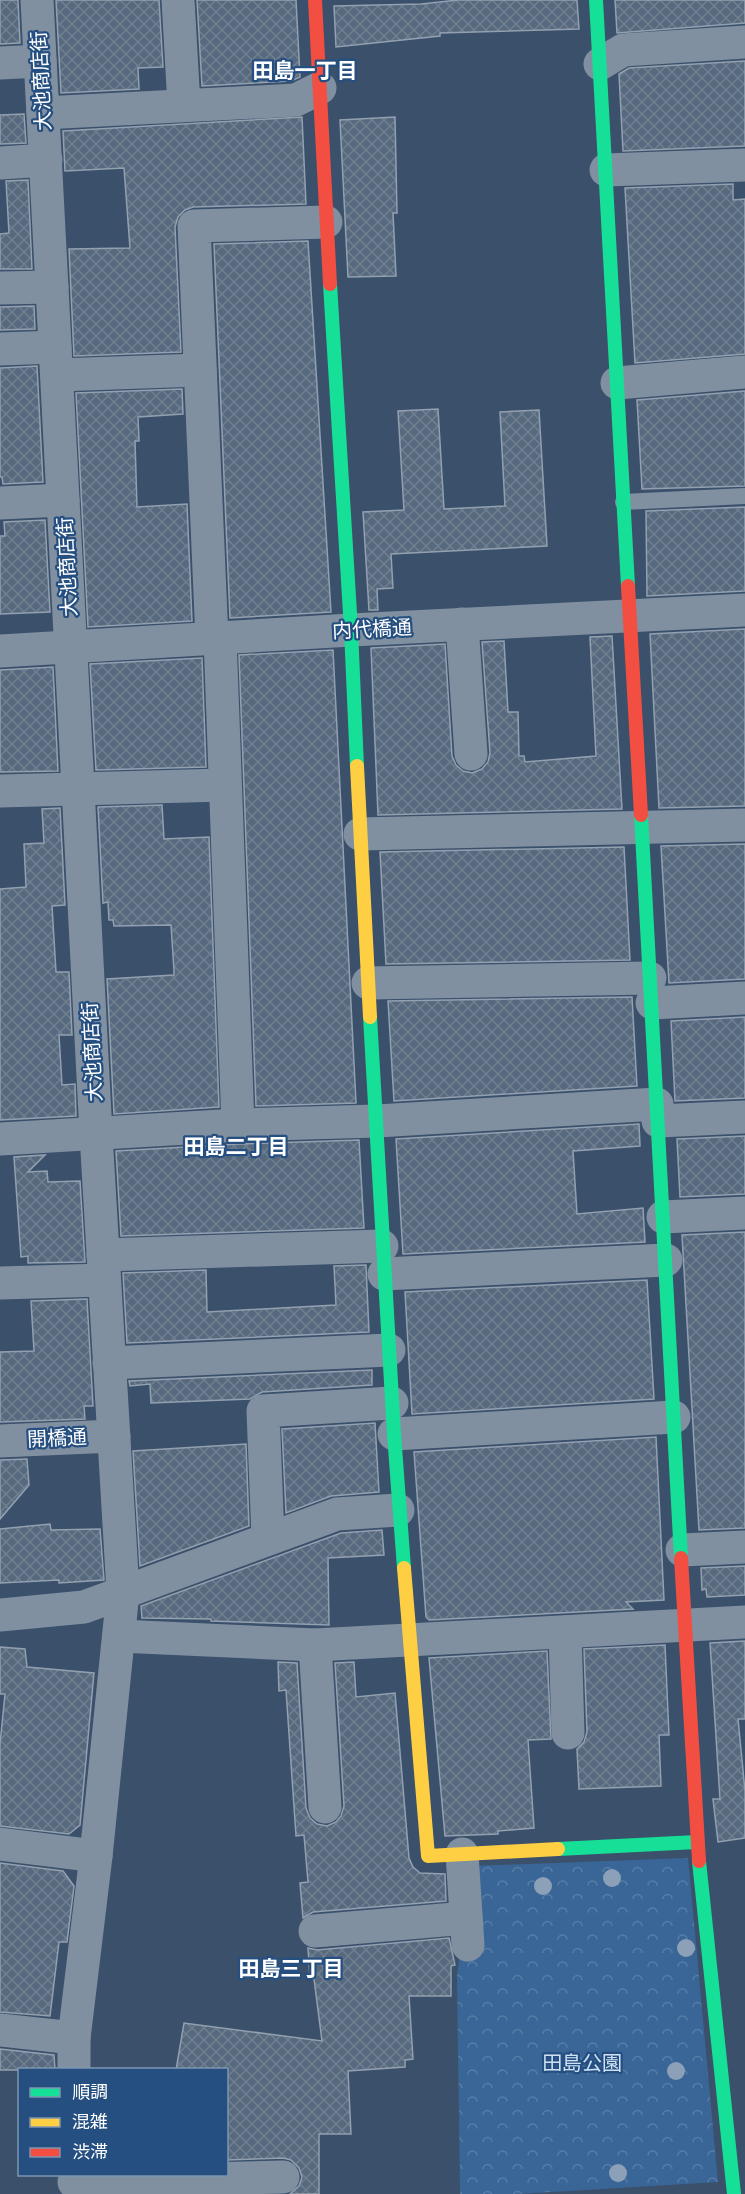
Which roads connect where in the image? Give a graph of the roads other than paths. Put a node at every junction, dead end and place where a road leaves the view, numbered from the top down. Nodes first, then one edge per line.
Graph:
1 (37, 0) edge
2 (178, 0) edge
3 (315, 0) edge
4 (596, 0) edge
5 (745, 42) edge
6 (40, 61) junction
7 (0, 63) edge
8 (600, 64) junction
9 (320, 88) junction
10 (184, 105) junction
11 (43, 113) junction
12 (46, 160) junction
13 (0, 163) edge
14 (745, 165) edge
15 (606, 170) junction
16 (326, 222) junction
17 (52, 286) junction
18 (0, 288) edge
19 (0, 349) edge
20 (56, 361) junction
21 (200, 370) junction
22 (745, 372) edge
23 (617, 383) junction
24 (745, 496) edge
25 (63, 500) junction
26 (623, 502) junction
27 (0, 503) edge
28 (745, 610) edge
29 (629, 615) junction
30 (462, 624) junction
31 (351, 630) junction
32 (216, 638) junction
33 (71, 648) junction
34 (0, 651) edge
35 (471, 754) dead end
36 (225, 784) junction
37 (78, 789) junction
38 (0, 791) edge
39 (745, 825) edge
40 (641, 827) junction
41 (360, 834) junction
42 (368, 984) junction
43 (651, 991) junction
44 (745, 998) edge
45 (657, 1112) junction
46 (745, 1117) edge
47 (377, 1121) junction
48 (238, 1125) junction
49 (96, 1134) junction
50 (0, 1139) edge
51 (745, 1213) edge
52 (663, 1217) junction
53 (383, 1260) junction
54 (666, 1260) junction
55 (104, 1268) junction
56 (0, 1283) edge
57 (389, 1350) junction
58 (109, 1363) junction
59 (674, 1417) junction
60 (393, 1418) junction
61 (114, 1436) junction
62 (0, 1441) edge
63 (398, 1510) junction
64 (268, 1538) junction
65 (745, 1547) edge
66 (682, 1550) junction
67 (123, 1592) junction
68 (0, 1615) edge
69 (745, 1622) edge
70 (685, 1625) junction
71 (565, 1632) junction
72 (119, 1636) junction
73 (409, 1640) junction
74 (315, 1645) junction
75 (568, 1733) dead end
76 (325, 1807) dead end
77 (697, 1842) junction
78 (0, 1844) edge
79 (462, 1854) junction
80 (96, 1856) junction
81 (315, 1931) dead end
82 (0, 2030) edge
83 (74, 2054) edge
84 (283, 2177) dead end
85 (74, 2183) edge
86 (731, 2193) edge

1 - 6 street, 大池商店街
2 - 10 street
3 - 9 street
4 - 8 street
5 - 8 street
6 - 7 street
6 - 11 street, 大池商店街
8 - 15 street
9 - 10 street
9 - 16 street
10 - 11 street
11 - 12 street, 大池商店街
12 - 13 street
12 - 17 street, 大池商店街
14 - 15 street
15 - 23 street
16 - 21 street
16 - 31 street
17 - 18 street
17 - 20 street, 大池商店街
19 - 20 street
20 - 21 street
20 - 25 street, 大池商店街
21 - 32 street
22 - 23 street
23 - 26 street
24 - 26 lane
25 - 27 street
25 - 33 street, 大池商店街
26 - 29 street
28 - 29 street, 内代橋通
29 - 30 street, 内代橋通
29 - 40 street
30 - 31 street, 内代橋通
30 - 35 street
31 - 32 street, 内代橋通
31 - 41 street
32 - 33 street, 内代橋通
32 - 36 street
33 - 34 street, 内代橋通
33 - 37 street, 大池商店街
36 - 37 street
36 - 48 street
37 - 38 street
37 - 49 street, 大池商店街
39 - 40 street
40 - 41 street
40 - 43 street
41 - 42 street
42 - 43 street
42 - 47 street
43 - 44 street
43 - 45 street
45 - 46 street
45 - 47 street
45 - 52 street
47 - 48 street
47 - 53 street
48 - 49 street
49 - 50 street
49 - 55 street, 大池商店街
51 - 52 street
52 - 54 street
53 - 54 street
53 - 55 street
53 - 57 street
54 - 59 street
55 - 56 street
55 - 58 street, 大池商店街
57 - 58 street
57 - 60 street
58 - 61 street, 大池商店街
59 - 60 street
59 - 66 street
60 - 63 street
60 - 64 street
61 - 62 street, 開橋通
61 - 67 street, 大池商店街
63 - 64 street
63 - 73 street
64 - 67 street
65 - 66 street
66 - 70 street
67 - 68 street
67 - 72 street, 大池商店街
69 - 70 street
70 - 71 street
70 - 77 street
71 - 73 street
71 - 75 street
72 - 74 street
72 - 80 street, 大池商店街
73 - 74 street
73 - 79 street
74 - 76 street
77 - 79 street
77 - 86 street
78 - 80 street
79 - 81 street
80 - 83 street, 大池商店街
82 - 83 street
84 - 85 street

